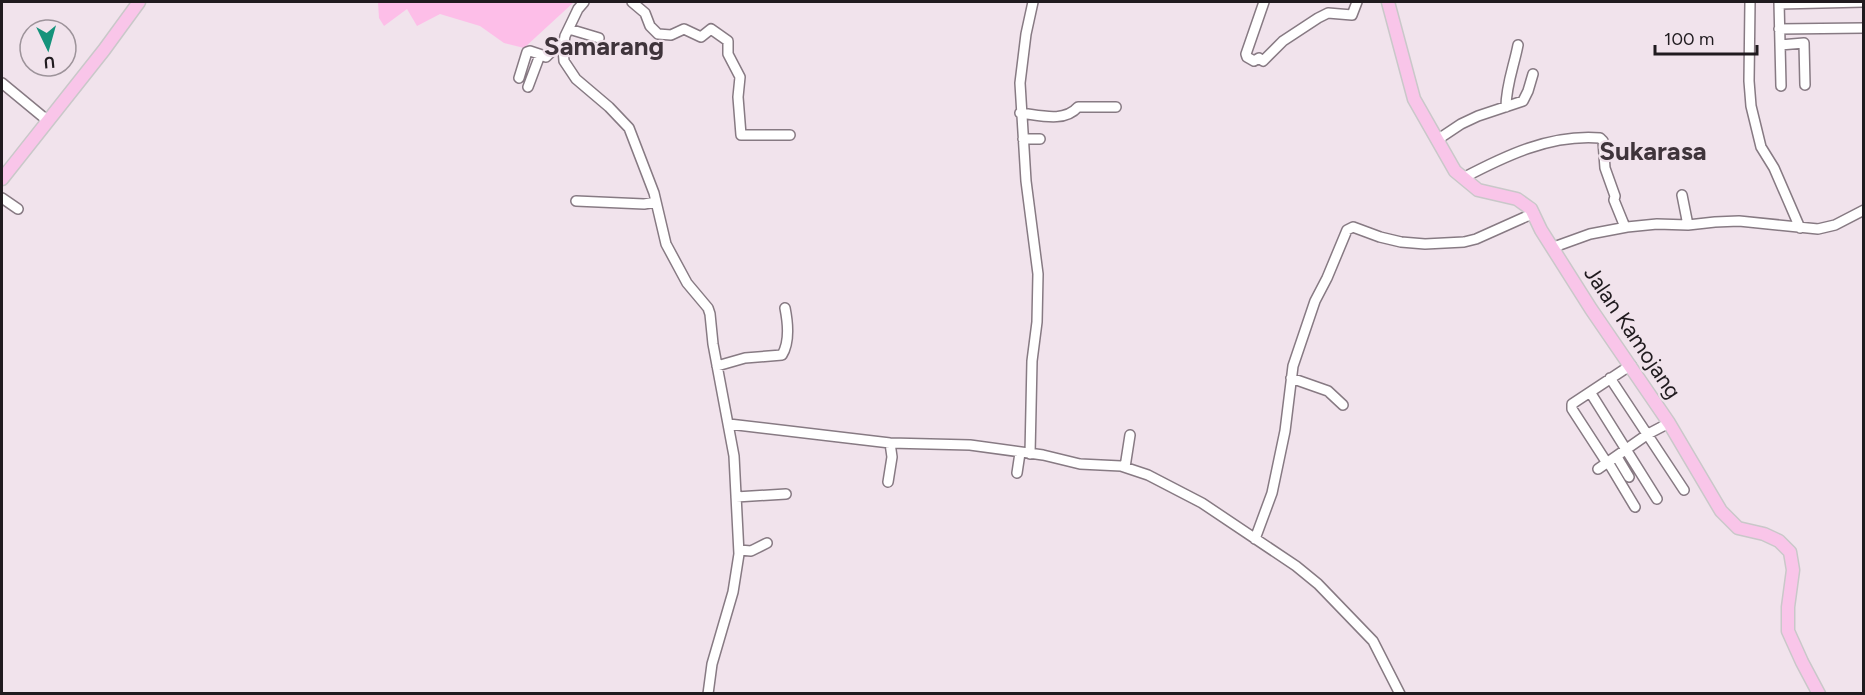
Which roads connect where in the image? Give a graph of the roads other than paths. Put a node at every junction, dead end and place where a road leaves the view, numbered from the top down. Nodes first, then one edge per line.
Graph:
1 (139, 2) edge
2 (584, 2) edge
3 (632, 2) edge
4 (1033, 2) edge
5 (1264, 2) edge
6 (1357, 2) edge
7 (1388, 2) edge
8 (1750, 2) edge
9 (1863, 2) edge
10 (1779, 3) edge
11 (1863, 28) edge
12 (568, 29) junction
13 (1779, 29) junction
14 (599, 38) dead end
15 (1518, 45) dead end
16 (1780, 45) junction
17 (563, 46) junction
18 (542, 55) junction
19 (1533, 74) dead end
20 (519, 78) dead end
21 (2, 83) edge
22 (1805, 85) dead end
23 (1781, 86) dead end
24 (528, 87) dead end
25 (1116, 107) dead end
26 (1506, 107) junction
27 (1020, 113) junction
28 (48, 121) junction
29 (790, 135) dead end
30 (1023, 139) junction
31 (1040, 139) dead end
32 (1437, 140) junction
33 (1463, 178) junction
34 (2, 179) edge
35 (1683, 195) dead end
36 (2, 198) edge
37 (576, 201) dead end
38 (656, 201) junction
39 (18, 209) dead end
40 (1863, 210) edge
41 (1534, 213) junction
42 (1688, 225) junction
43 (1625, 227) junction
44 (1800, 228) junction
45 (1554, 247) junction
46 (785, 308) dead end
47 (1631, 365) junction
48 (717, 366) junction
49 (1291, 378) junction
50 (1610, 378) junction
51 (1590, 392) junction
52 (1342, 405) dead end
53 (1669, 423) junction
54 (729, 424) junction
55 (1648, 434) junction
56 (1130, 435) dead end
57 (890, 443) junction
58 (1627, 450) junction
59 (1025, 453) junction
60 (1611, 461) junction
61 (1125, 467) junction
62 (1598, 469) dead end
63 (1017, 473) dead end
64 (1629, 477) dead end
65 (888, 482) dead end
66 (1684, 490) dead end
67 (786, 494) dead end
68 (736, 497) junction
69 (1657, 499) dead end
70 (1635, 507) dead end
71 (1256, 539) junction
72 (767, 543) dead end
73 (739, 550) junction
74 (708, 693) edge
75 (1400, 693) edge
76 (1819, 693) edge

1 - 28 main road
2 - 12 street
3 - 29 street
4 - 27 street
5 - 6 street
7 - 32 main road
8 - 44 street
9 - 10 street
10 - 13 street
11 - 13 street
12 - 14 street
12 - 17 street
13 - 16 street
15 - 26 street
16 - 22 street
16 - 23 street
17 - 18 street
17 - 38 street
18 - 20 street
18 - 24 street
19 - 26 street
21 - 28 street
25 - 27 street
26 - 32 street
27 - 30 street
28 - 34 main road
30 - 31 street
30 - 59 street
32 - 33 main road
33 - 41 main road
33 - 43 street
35 - 42 street
36 - 39 street
37 - 38 street
38 - 48 street
40 - 44 street
41 - 45 main road, Jalan Kamojang
41 - 49 street
42 - 43 street
42 - 44 street
43 - 45 street
45 - 47 main road, Jalan Kamojang
46 - 48 street
47 - 50 street
47 - 53 main road, Jalan Kamojang
48 - 54 street
49 - 52 street
49 - 71 street
50 - 51 street
50 - 55 street
51 - 58 street
51 - 60 street
53 - 55 street
53 - 76 main road, Jalan Kamojang
54 - 57 street
54 - 68 street
55 - 58 street
55 - 66 street
56 - 61 street
57 - 59 street
57 - 65 street
58 - 60 street
58 - 69 street
59 - 61 street
59 - 63 street
60 - 62 street
60 - 64 street
60 - 70 street
61 - 71 street
67 - 68 street
68 - 73 street
71 - 75 street
72 - 73 street
73 - 74 street

